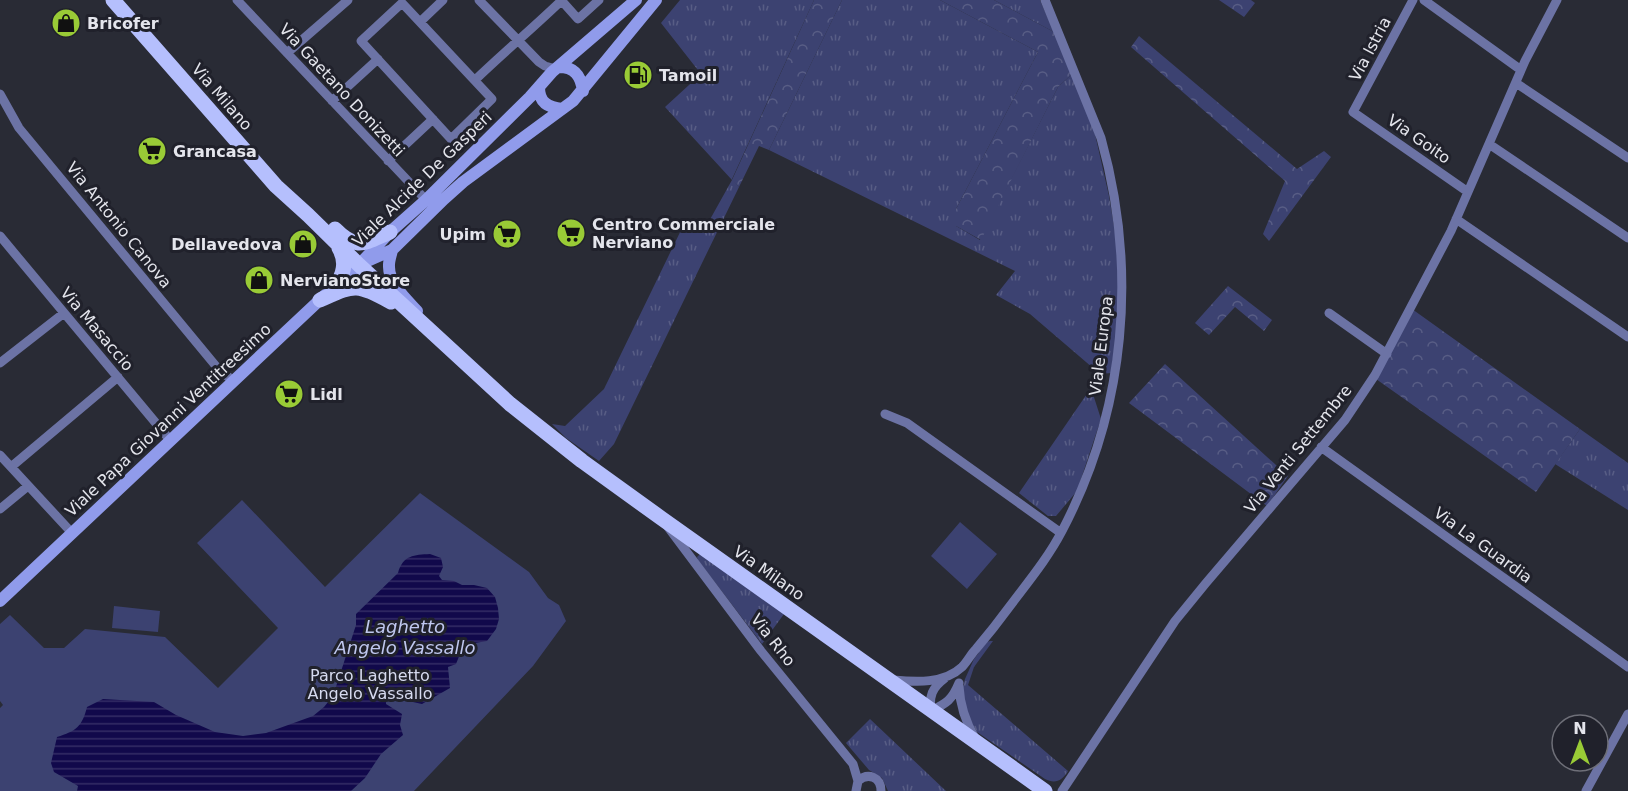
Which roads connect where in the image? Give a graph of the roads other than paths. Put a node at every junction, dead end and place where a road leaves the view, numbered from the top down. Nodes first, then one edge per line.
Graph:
1 (113, 0) edge
2 (123, 0) edge
3 (237, 0) edge
4 (348, 0) edge
5 (443, 0) edge
6 (478, 0) edge
7 (561, 0) edge
8 (599, 0) edge
9 (636, 0) edge
10 (656, 0) edge
11 (1045, 0) edge
12 (1413, 0) edge
13 (1424, 0) edge
14 (1557, 0) edge
15 (420, 22) junction
16 (517, 41) junction
17 (287, 52) junction
18 (378, 59) junction
19 (539, 62) junction
20 (558, 68) junction
21 (1521, 70) junction
22 (475, 80) junction
23 (1516, 83) junction
24 (541, 85) junction
25 (583, 91) junction
26 (0, 94) edge
27 (332, 101) junction
28 (562, 109) junction
29 (1353, 112) joint
30 (433, 118) junction
31 (1490, 144) junction
32 (1628, 158) edge
33 (388, 161) junction
34 (282, 181) junction
35 (1468, 192) junction
36 (426, 200) junction
37 (308, 215) junction
38 (1456, 219) junction
39 (390, 232) junction
40 (0, 236) edge
41 (1628, 238) edge
42 (334, 241) junction
43 (4, 249) edge
44 (392, 250) junction
45 (359, 265) junction
46 (338, 282) junction
47 (320, 300) junction
48 (407, 310) junction
49 (64, 314) junction
50 (1329, 314) dead end
51 (1628, 337) edge
52 (1386, 354) junction
53 (0, 363) edge
54 (478, 376) junction
55 (118, 377) junction
56 (230, 384) junction
57 (885, 414) dead end
58 (170, 440) junction
59 (1321, 447) junction
60 (0, 455) edge
61 (11, 467) junction
62 (28, 486) junction
63 (0, 509) edge
64 (661, 518) junction
65 (72, 533) junction
66 (1061, 533) junction
67 (0, 600) edge
68 (962, 666) junction
69 (1628, 667) edge
70 (949, 676) junction
71 (888, 680) junction
72 (959, 683) junction
73 (931, 711) junction
74 (1628, 714) edge
75 (979, 743) junction
76 (857, 786) edge
77 (881, 791) edge
78 (1045, 791) edge
79 (1062, 791) edge
80 (1586, 791) edge

1 - 37 main road, Via Milano
2 - 34 main road, Via Milano
3 - 17 street, Via Gaetano Donizetti
4 - 17 street
5 - 15 street
6 - 16 street
7 - 8 street
7 - 16 street
9 - 20 street, Viale Alcide De Gasperi
10 - 25 street, Viale Alcide De Gasperi
11 - 66 street, Viale Europa
12 - 29 street, Via Istria
13 - 21 street
14 - 21 street, Via Venti Settembre
15 - 18 street
15 - 22 street
16 - 19 street
16 - 22 street
17 - 27 street, Via Gaetano Donizetti
18 - 27 street
18 - 30 street
19 - 20 street
19 - 24 street
20 - 24 street, Viale Alcide De Gasperi
20 - 25 street
21 - 23 street, Via Venti Settembre
22 - 30 street
23 - 31 street, Via Venti Settembre
23 - 32 street
24 - 28 street
24 - 36 street, Viale Alcide De Gasperi
25 - 28 street, Viale Alcide De Gasperi
26 - 56 street, Via Antonio Canova
27 - 33 street, Via Gaetano Donizetti
28 - 44 street, Viale Alcide De Gasperi
29 - 35 street, Via Goito
30 - 33 street
31 - 35 street, Via Venti Settembre
31 - 41 street
33 - 36 street, Via Gaetano Donizetti
34 - 37 main road, Via Milano
34 - 39 main road
35 - 38 street, Via Venti Settembre
36 - 39 street, Viale Alcide De Gasperi
37 - 42 main road, Via Milano
38 - 51 street
38 - 52 street, Via Venti Settembre
39 - 45 street, Viale Alcide De Gasperi
40 - 43 street, Via Masaccio
42 - 45 main road, Via Milano
42 - 46 main road
43 - 49 street, Via Masaccio
44 - 45 street, Viale Alcide De Gasperi
44 - 54 street, Via Milano
45 - 46 street, Viale Papa Giovanni Ventitreesimo
45 - 48 main road, Via Milano
46 - 47 street, Viale Papa Giovanni Ventitreesimo
47 - 48 main road
47 - 56 street, Viale Papa Giovanni Ventitreesimo
48 - 54 main road, Via Milano
49 - 53 street
49 - 55 street, Via Masaccio
50 - 52 street
52 - 59 street, Via Venti Settembre
54 - 64 main road, Via Milano
55 - 58 street, Via Masaccio
55 - 61 street
56 - 58 street, Viale Papa Giovanni Ventitreesimo
57 - 66 street
58 - 65 street, Viale Papa Giovanni Ventitreesimo
59 - 69 street, Via La Guardia
59 - 79 street, Via Venti Settembre
60 - 61 street
61 - 62 street
62 - 63 street
62 - 65 street
64 - 71 main road, Via Milano
64 - 76 street, Via Rho
65 - 67 street, Viale Papa Giovanni Ventitreesimo
66 - 68 street, Viale Europa
68 - 70 street, Viale Europa
68 - 72 street, Viale Europa
70 - 71 street, Viale Europa
70 - 73 street
71 - 73 main road, Via Milano
72 - 73 street
72 - 75 street, Viale Europa
73 - 75 main road, Via Milano
74 - 80 street
75 - 78 main road, Via Milano
76 - 77 street, Via Rho

